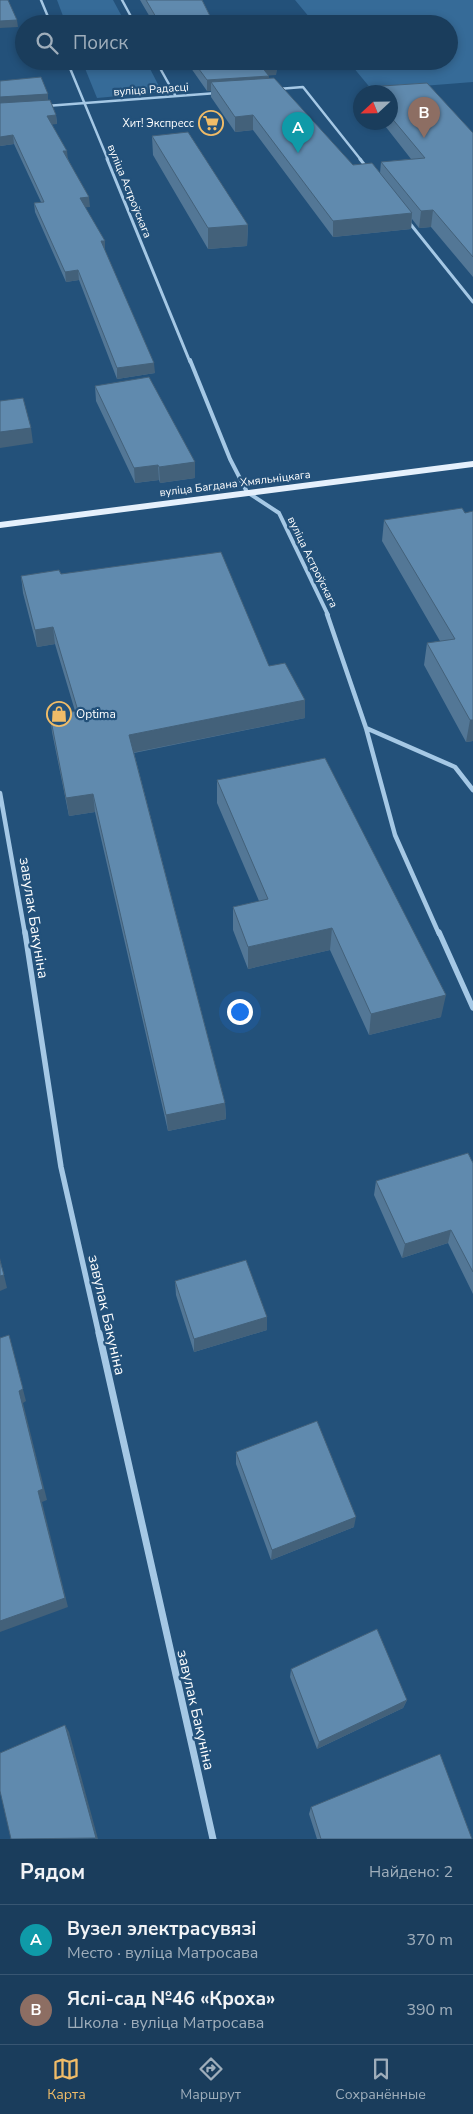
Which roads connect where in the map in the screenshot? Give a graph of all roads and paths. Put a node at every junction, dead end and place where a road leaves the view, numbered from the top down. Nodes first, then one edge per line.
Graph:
1 (41, 0) edge
2 (122, 0) edge
3 (47, 15) edge
4 (130, 15) edge
5 (71, 70) edge
6 (161, 70) edge
7 (274, 89) edge
8 (224, 92) edge
9 (176, 95) junction
10 (84, 103) junction
11 (38, 106) edge
12 (370, 172) edge
13 (403, 214) edge
14 (473, 302) edge
15 (473, 464) edge
16 (248, 492) junction
17 (0, 525) edge
18 (366, 728) junction
19 (473, 790) edge
20 (0, 793) edge
21 (473, 1008) edge
22 (213, 1839) edge

1 - 3 street
2 - 4 street
5 - 10 street, вуліца Астроўскага
6 - 9 street
7 - 12 street
8 - 9 street, вуліца Радасці
9 - 10 street, вуліца Радасці
10 - 11 street, вуліца Радасці
10 - 16 street, вуліца Астроўскага
13 - 14 street
15 - 16 main road, вуліца Багдана Хмяльніцкага
16 - 17 main road, вуліца Багдана Хмяльніцкага
16 - 18 street, вуліца Астроўскага
18 - 19 street
18 - 21 street, вуліца Астроўскага
20 - 22 street, завулак Бакуніна

